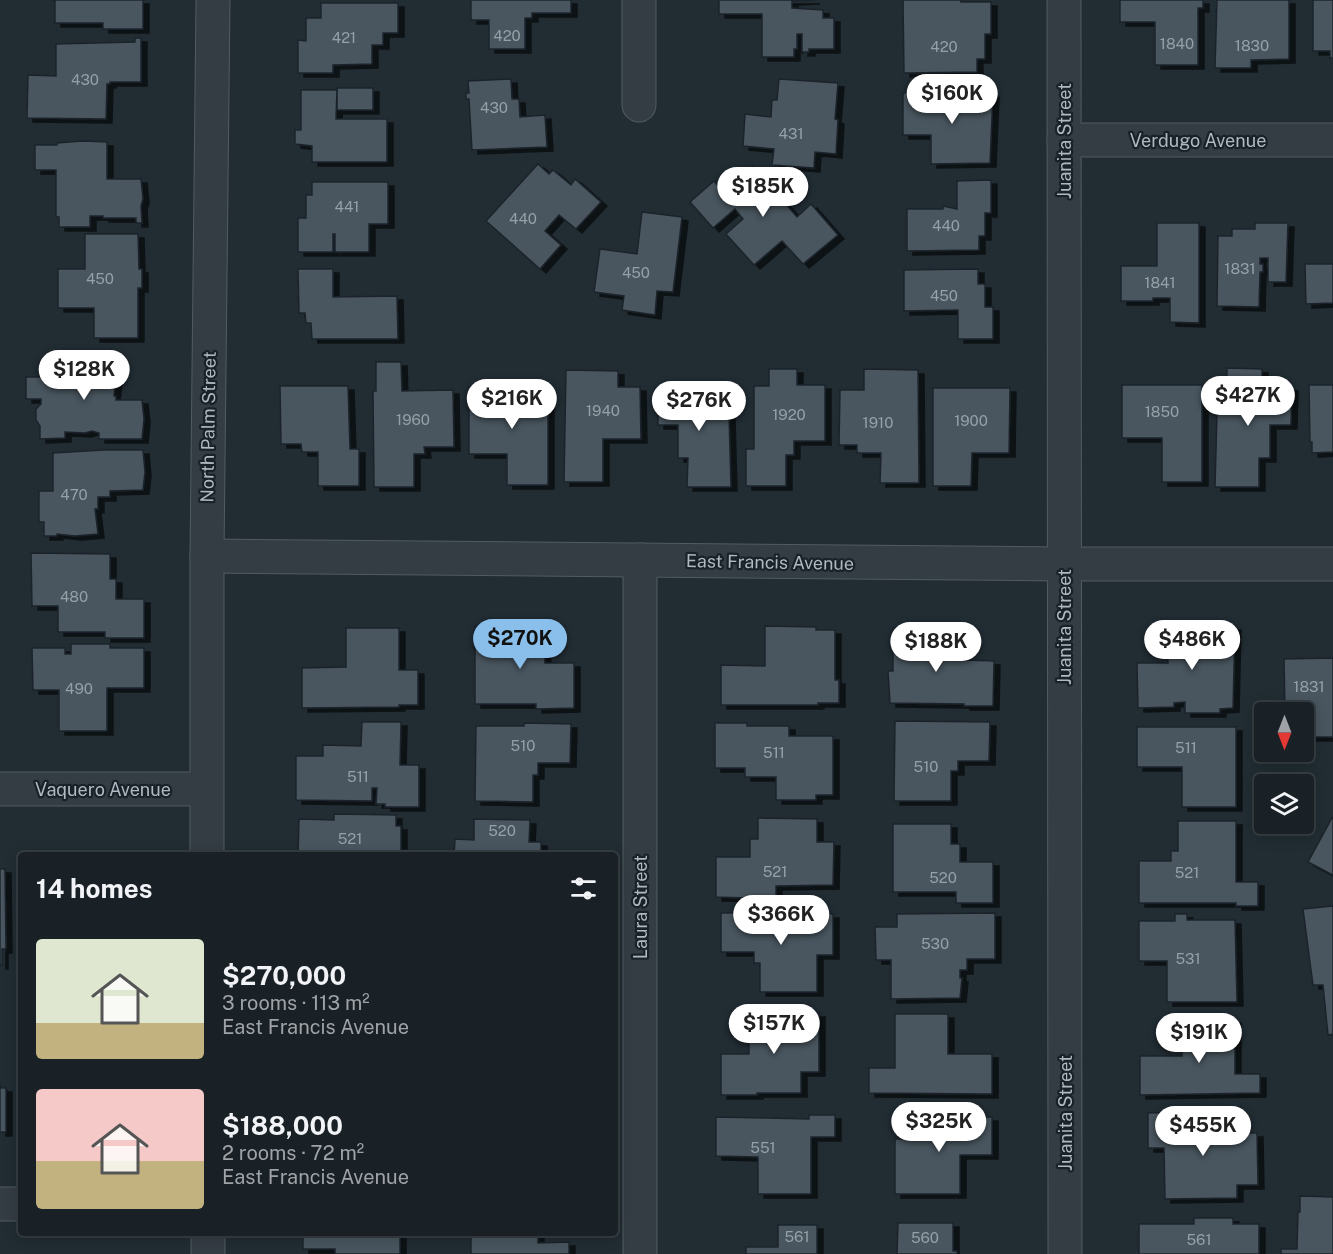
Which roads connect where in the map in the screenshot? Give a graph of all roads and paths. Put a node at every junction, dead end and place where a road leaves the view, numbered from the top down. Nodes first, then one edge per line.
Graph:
1 (213, 0) edge
2 (639, 0) edge
3 (1064, 0) edge
4 (639, 105) dead end
5 (1064, 140) junction
6 (1333, 140) edge
7 (207, 556) junction
8 (640, 560) junction
9 (1064, 564) junction
10 (1333, 564) edge
11 (0, 789) edge
12 (207, 789) junction
13 (207, 852) edge
14 (0, 1204) edge
15 (18, 1204) edge
16 (208, 1236) edge
17 (208, 1254) edge
18 (640, 1254) edge
19 (1065, 1254) edge

1 - 7 street, North Palm Street
2 - 4 street
3 - 5 street, Juanita Street
5 - 6 street, Verdugo Avenue
5 - 9 street, Juanita Street
7 - 8 street, East Francis Avenue
7 - 12 street, North Palm Street
8 - 9 street, East Francis Avenue
8 - 18 street, Laura Street
9 - 10 street, East Francis Avenue
9 - 19 street, Juanita Street
11 - 12 street, Vaquero Avenue
12 - 13 street, North Palm Street
14 - 15 street
16 - 17 street

